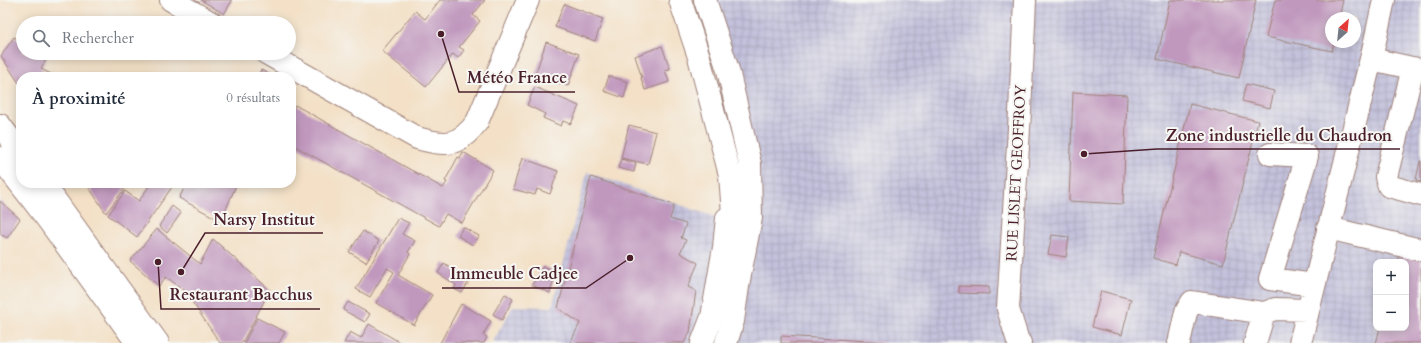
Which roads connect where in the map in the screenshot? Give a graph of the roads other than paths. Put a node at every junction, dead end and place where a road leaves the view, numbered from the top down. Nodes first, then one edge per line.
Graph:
1 (172, 0) edge
2 (528, 0) edge
3 (680, 0) edge
4 (704, 0) edge
5 (1025, 0) edge
6 (1384, 0) edge
7 (200, 16) edge
8 (1371, 59) junction
9 (278, 60) edge
10 (1417, 69) edge
11 (0, 125) edge
12 (16, 146) edge
13 (1270, 154) dead end
14 (0, 158) edge
15 (730, 175) junction
16 (16, 179) edge
17 (23, 188) edge
18 (47, 188) edge
19 (1421, 195) edge
20 (1328, 228) junction
21 (1421, 250) edge
22 (739, 280) junction
23 (1314, 285) junction
24 (1308, 310) junction
25 (1264, 313) junction
26 (712, 317) junction
27 (733, 321) junction
28 (137, 343) edge
29 (158, 343) edge
30 (702, 343) edge
31 (726, 343) edge
32 (1020, 343) edge
33 (1179, 343) edge
34 (1255, 343) edge
35 (1300, 343) edge

1 - 7 main road
2 - 9 main road
3 - 15 main road
4 - 22 main road
5 - 32 main road, RUE LISLET GEOFFROY
6 - 8 main road
8 - 10 main road
8 - 20 main road
10 - 19 main road
11 - 12 main road
13 - 23 main road
14 - 16 main road
15 - 22 main road
15 - 26 main road
17 - 28 main road
18 - 29 main road
20 - 21 main road
20 - 23 main road
22 - 27 main road
23 - 24 main road
24 - 25 main road
24 - 35 main road
25 - 33 main road
25 - 34 main road
26 - 27 main road
26 - 30 main road
27 - 31 main road

